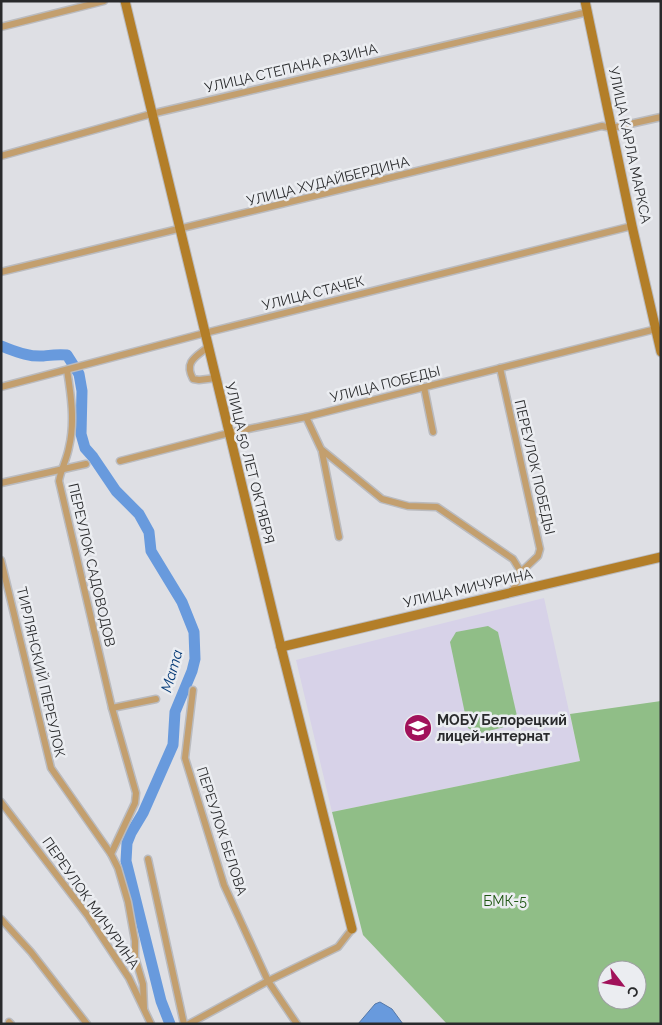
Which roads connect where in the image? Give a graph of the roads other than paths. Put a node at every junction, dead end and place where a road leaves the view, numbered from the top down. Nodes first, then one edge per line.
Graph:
1 (104, 1) edge
2 (125, 1) edge
3 (585, 1) edge
4 (588, 12) junction
5 (1, 27) edge
6 (151, 114) junction
7 (661, 117) edge
8 (612, 128) junction
9 (1, 156) edge
10 (632, 226) junction
11 (179, 230) junction
12 (1, 272) edge
13 (656, 329) junction
14 (205, 333) junction
15 (208, 348) junction
16 (661, 352) edge
17 (500, 368) junction
18 (67, 370) junction
19 (216, 378) junction
20 (1, 387) edge
21 (424, 387) junction
22 (306, 417) junction
23 (433, 432) dead end
24 (229, 433) junction
25 (321, 449) junction
26 (120, 461) dead end
27 (86, 464) dead end
28 (60, 470) junction
29 (1, 483) edge
30 (339, 537) dead end
31 (661, 557) edge
32 (1, 560) edge
33 (521, 572) junction
34 (512, 592) junction
35 (281, 647) junction
36 (193, 690) dead end
37 (156, 699) dead end
38 (112, 708) junction
39 (1, 802) edge
40 (111, 854) junction
41 (148, 859) dead end
42 (1, 919) edge
43 (352, 930) joint
44 (268, 981) junction
45 (144, 1008) junction
46 (87, 1024) edge
47 (152, 1024) edge
48 (184, 1024) edge
49 (189, 1024) edge
50 (297, 1024) edge

1 - 5 street
2 - 6 street, УЛИЦА 50 ЛЕТ ОКТЯБРЯ
3 - 4 street, УЛИЦА КАРЛА МАРКСА
4 - 6 street, УЛИЦА СТЕПАНА РАЗИНА
4 - 8 street, УЛИЦА КАРЛА МАРКСА
6 - 9 street, УЛИЦА СТЕПАНА РАЗИНА
6 - 11 street, УЛИЦА 50 ЛЕТ ОКТЯБРЯ
7 - 8 street, УЛИЦА ХУДАЙБЕРДИНА
8 - 10 street, УЛИЦА КАРЛА МАРКСА
8 - 11 street, УЛИЦА ХУДАЙБЕРДИНА
10 - 13 street, УЛИЦА КАРЛА МАРКСА
10 - 14 street, УЛИЦА СТАЧЕК
11 - 12 street, УЛИЦА ХУДАЙБЕРДИНА
11 - 14 street, УЛИЦА 50 ЛЕТ ОКТЯБРЯ
13 - 16 street, УЛИЦА КАРЛА МАРКСА
13 - 17 street, УЛИЦА ПОБЕДЫ
14 - 15 street, УЛИЦА 50 ЛЕТ ОКТЯБРЯ
14 - 18 street, УЛИЦА СТАЧЕК
15 - 19 street, УЛИЦА 50 ЛЕТ ОКТЯБРЯ
15 - 19 street
17 - 21 street, УЛИЦА ПОБЕДЫ
17 - 33 street, ПЕРЕУЛОК ПОБЕДЫ
18 - 20 street, УЛИЦА СТАЧЕК
18 - 28 street, ПЕРЕУЛОК САДОВОДОВ
19 - 24 street, УЛИЦА 50 ЛЕТ ОКТЯБРЯ
21 - 22 street, УЛИЦА ПОБЕДЫ
21 - 23 street
22 - 24 street, УЛИЦА ПОБЕДЫ
22 - 25 street
24 - 26 street, УЛИЦА ПОБЕДЫ
24 - 35 street, УЛИЦА 50 ЛЕТ ОКТЯБРЯ
25 - 30 street
25 - 33 street
27 - 28 street
28 - 29 street
28 - 38 street, ПЕРЕУЛОК САДОВОДОВ
31 - 34 street, УЛИЦА МИЧУРИНА
32 - 40 street, ТИРЛЯНСКИЙ ПЕРЕУЛОК
33 - 34 street, ПЕРЕУЛОК ПОБЕДЫ
34 - 35 street, УЛИЦА МИЧУРИНА
35 - 43 street, УЛИЦА 50 ЛЕТ ОКТЯБРЯ
36 - 44 street, ПЕРЕУЛОК БЕЛОВА
37 - 38 street
38 - 40 street, ПЕРЕУЛОК САДОВОДОВ
39 - 45 street, ПЕРЕУЛОК МИЧУРИНА
40 - 45 street, ТИРЛЯНСКИЙ ПЕРЕУЛОК
41 - 48 street
42 - 46 street
43 - 44 street
44 - 49 street
44 - 50 street, ПЕРЕУЛОК БЕЛОВА
45 - 47 street, ПЕРЕУЛОК МИЧУРИНА

